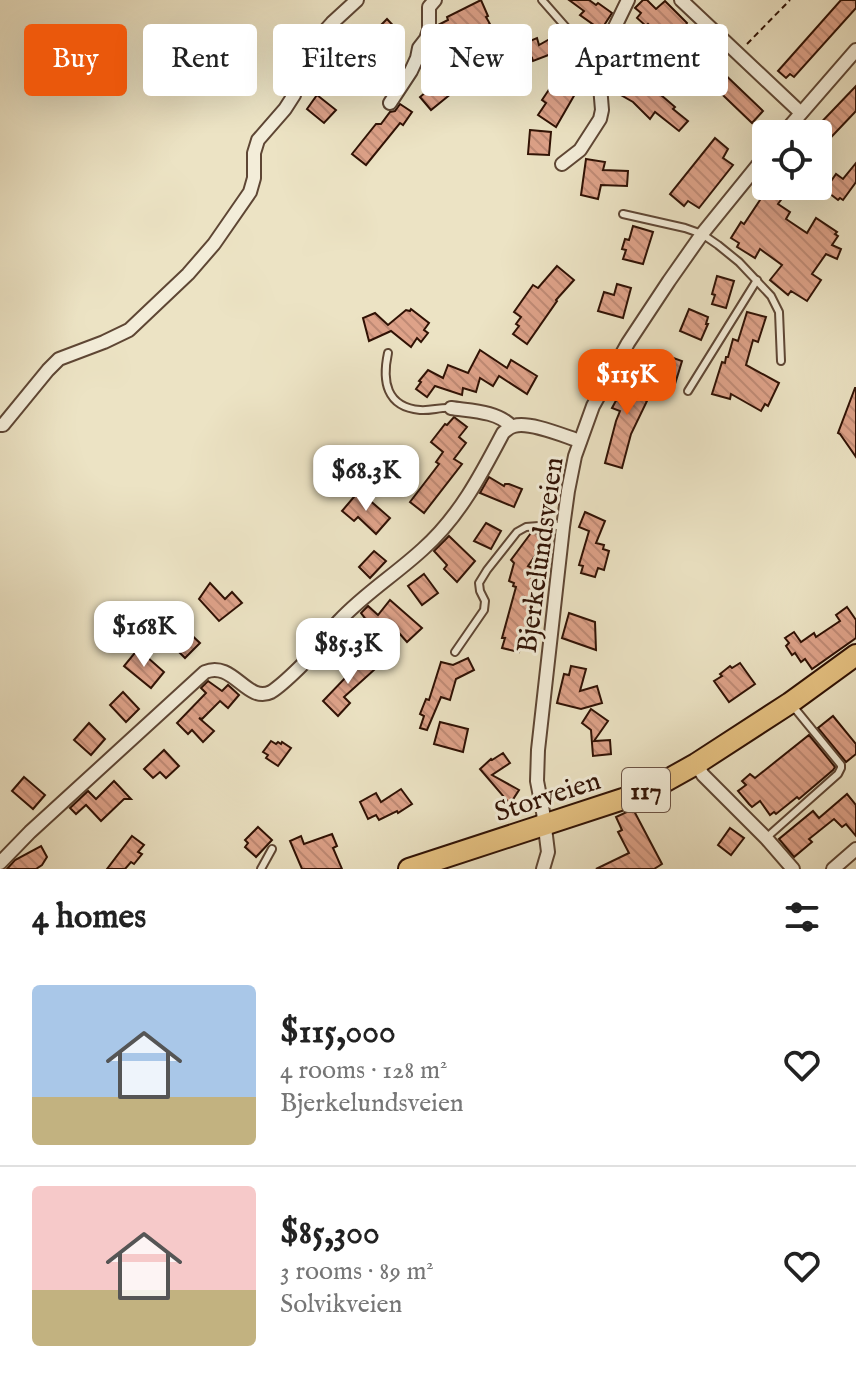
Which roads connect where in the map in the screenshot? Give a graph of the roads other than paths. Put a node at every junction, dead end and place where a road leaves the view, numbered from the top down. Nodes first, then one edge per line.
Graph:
1 (357, 0) edge
2 (435, 0) edge
3 (542, 0) edge
4 (628, 0) edge
5 (681, 0) edge
6 (331, 24) edge
7 (563, 24) edge
8 (616, 24) edge
9 (706, 24) edge
10 (728, 44) edge
11 (856, 50) edge
12 (292, 96) edge
13 (601, 96) edge
14 (390, 103) dead end
15 (801, 113) junction
16 (795, 120) edge
17 (562, 164) dead end
18 (752, 172) edge
19 (623, 214) dead end
20 (702, 234) junction
21 (757, 280) junction
22 (388, 353) dead end
23 (781, 361) dead end
24 (688, 391) dead end
25 (451, 408) joint
26 (0, 425) edge
27 (511, 426) junction
28 (580, 441) junction
29 (563, 527) junction
30 (455, 652) dead end
31 (856, 655) edge
32 (790, 703) junction
33 (696, 764) junction
34 (545, 826) junction
35 (766, 838) junction
36 (272, 849) dead end
37 (856, 849) edge
38 (0, 863) edge
39 (261, 869) edge
40 (409, 869) edge
41 (543, 869) edge
42 (793, 869) edge
43 (833, 869) edge

1 - 6 street
2 - 14 street
3 - 7 lane
4 - 8 street
5 - 9 street
10 - 15 street
11 - 15 street
12 - 26 street
13 - 17 street
15 - 16 street
18 - 20 street, Bjerkelundsveien
19 - 20 lane
20 - 21 lane
20 - 28 street, Bjerkelundsveien
21 - 23 lane
21 - 24 lane
22 - 25 lane
25 - 27 street
27 - 28 street
27 - 38 street
28 - 29 street, Bjerkelundsveien
29 - 30 lane
29 - 34 street, Bjerkelundsveien
31 - 32 main road, Storveien / 117
32 - 33 main road, Storveien / 117
32 - 35 lane
33 - 34 main road, Storveien / 117
33 - 35 street
34 - 40 main road, Storveien / 117
34 - 41 street, Bjerkelundsveien
35 - 42 street
36 - 39 lane
37 - 43 street

